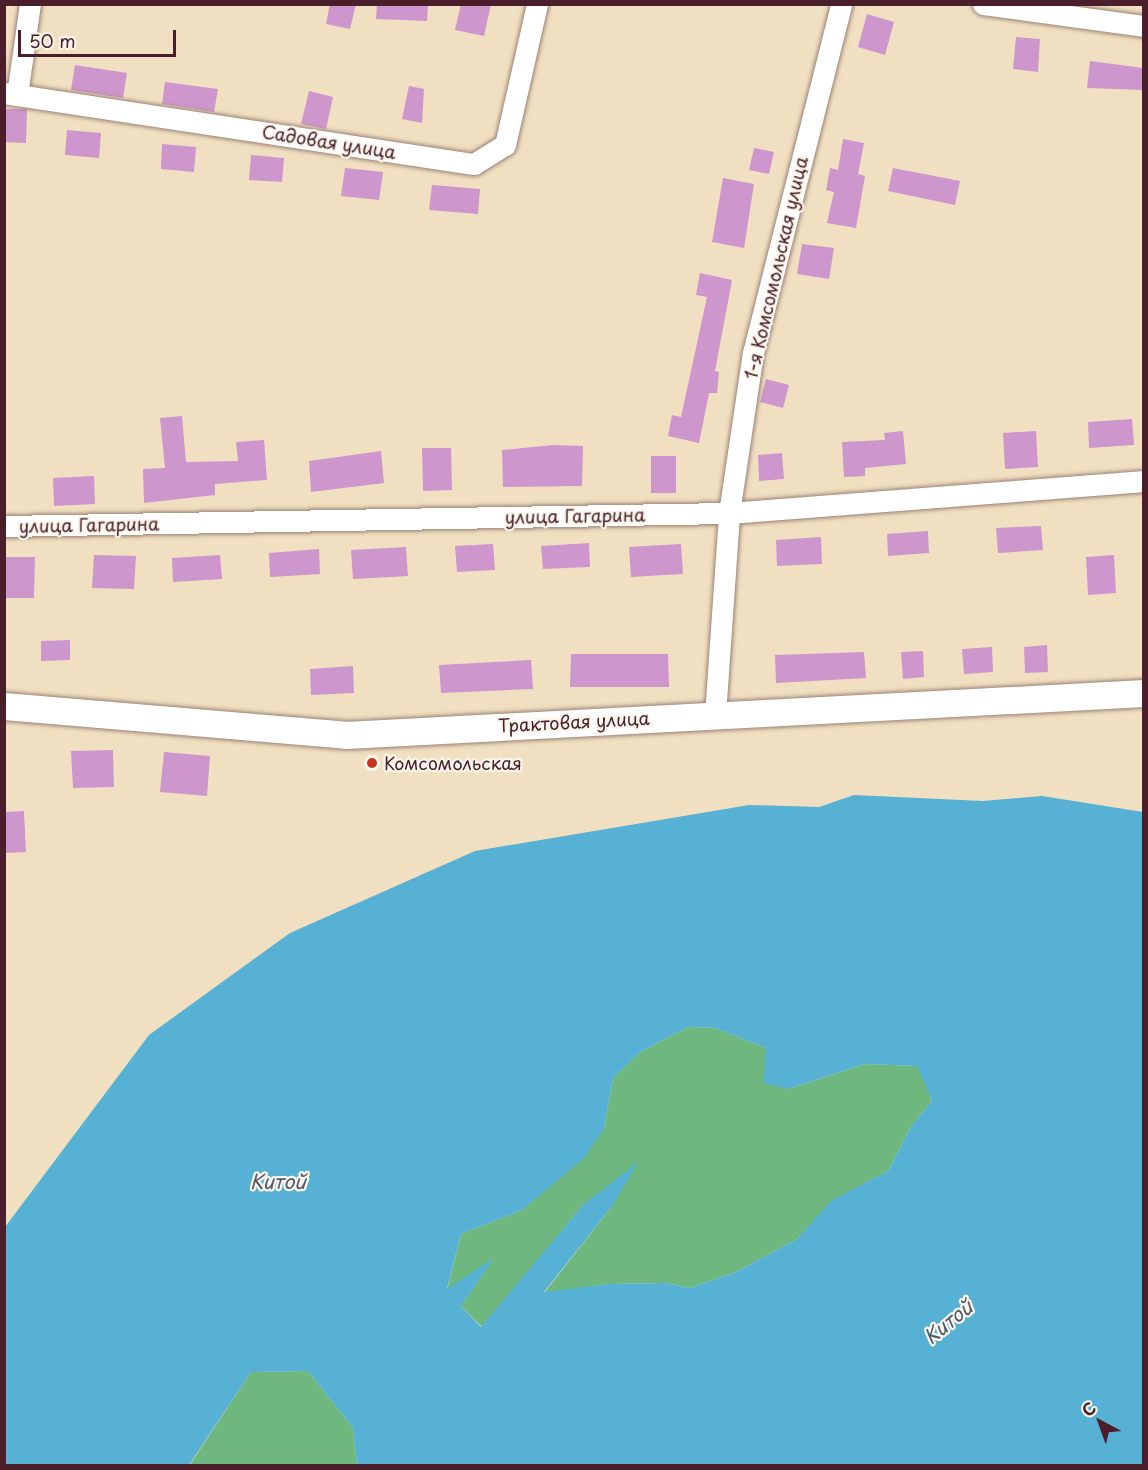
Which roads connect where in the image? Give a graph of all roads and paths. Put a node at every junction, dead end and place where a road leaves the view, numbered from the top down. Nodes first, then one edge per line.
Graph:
1 (30, 4) edge
2 (537, 4) edge
3 (841, 4) edge
4 (983, 4) edge
5 (1143, 26) edge
6 (11, 94) edge
7 (1143, 481) edge
8 (729, 513) junction
9 (4, 526) edge
10 (1143, 693) edge
11 (4, 706) edge
12 (715, 715) junction

1 - 6 street
2 - 6 street, Садовая улица
3 - 8 street, 1-я Комсомольская улица
4 - 5 street
7 - 8 street, улица Гагарина
8 - 9 street, улица Гагарина
8 - 12 street, 1-я Комсомольская улица
10 - 12 street, Трактовая улица
11 - 12 street, Трактовая улица

